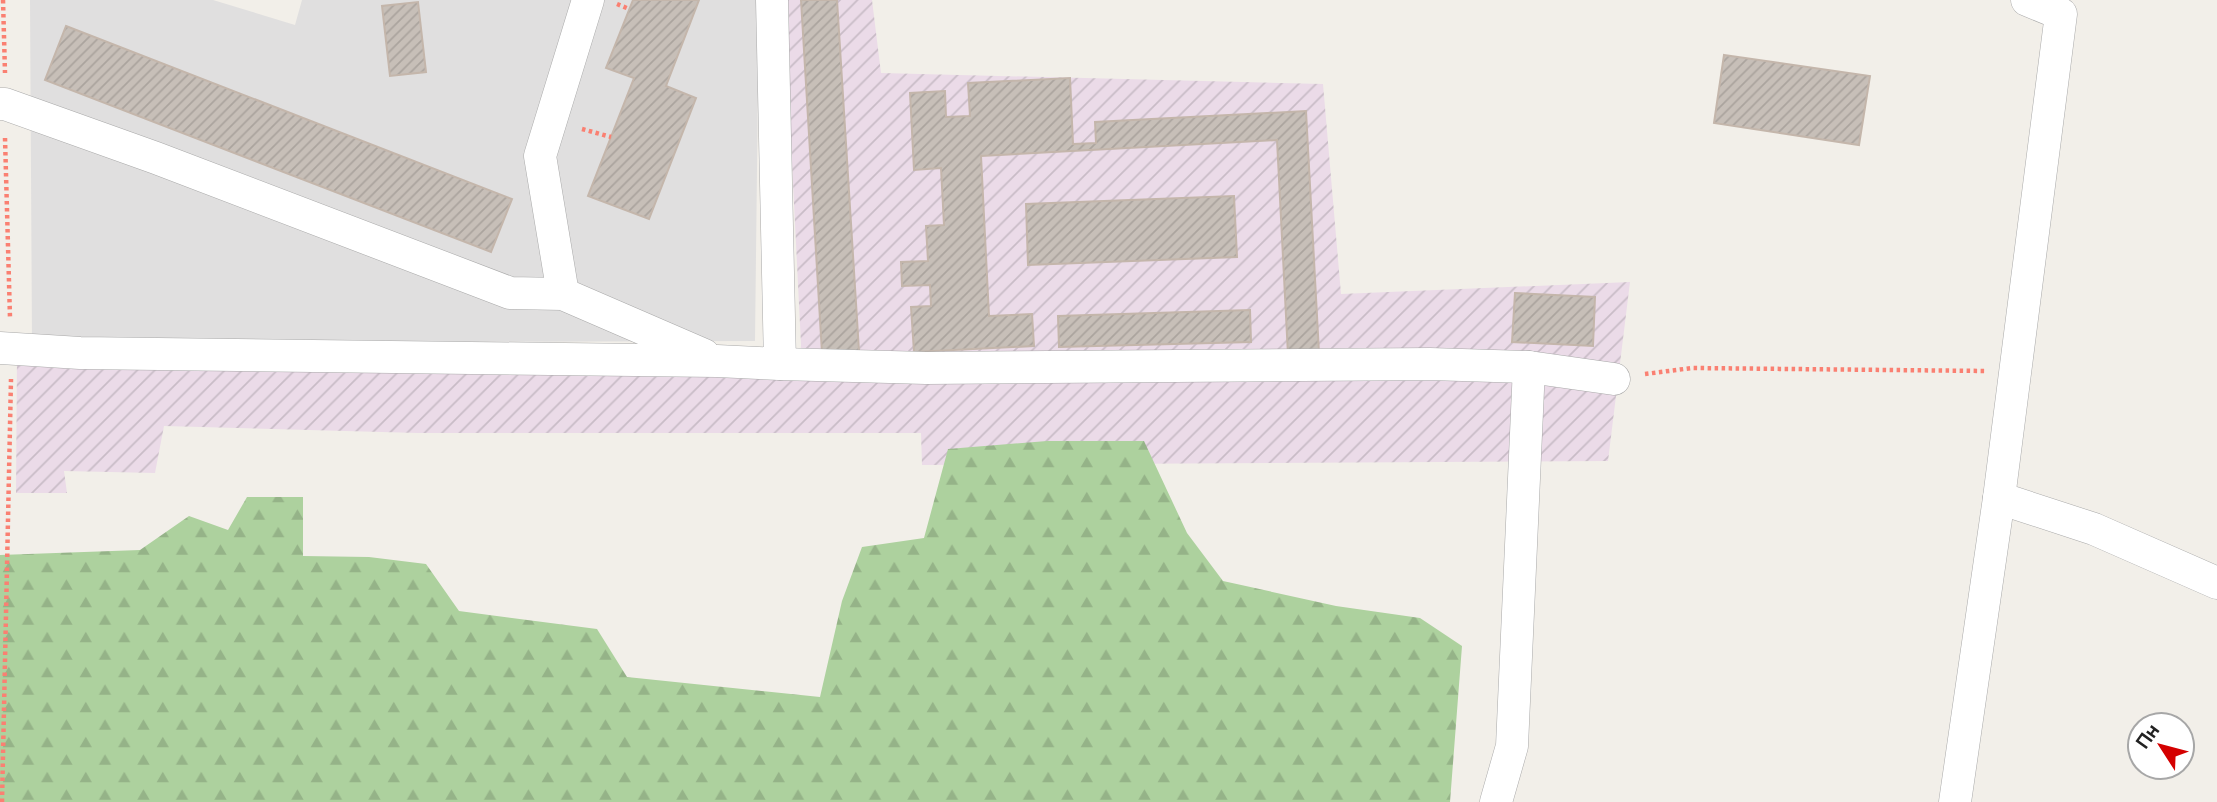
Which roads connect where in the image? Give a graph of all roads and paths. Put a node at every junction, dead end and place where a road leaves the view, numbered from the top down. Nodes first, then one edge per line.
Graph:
1 (3, 0) edge
2 (588, 0) edge
3 (772, 0) edge
4 (2027, 0) edge
5 (2062, 7) edge
6 (3, 104) edge
7 (573, 127) dead end
8 (611, 137) dead end
9 (562, 294) junction
10 (6, 348) edge
11 (716, 361) junction
12 (780, 364) junction
13 (1529, 367) junction
14 (2015, 372) junction
15 (1614, 379) joint
16 (1999, 498) junction
17 (2217, 583) edge
18 (2, 802) edge
19 (1496, 802) edge
20 (1955, 802) edge

1 - 6 path
2 - 9 street
3 - 12 street
4 - 5 street
5 - 14 street
6 - 9 street
6 - 10 path
7 - 8 path
9 - 11 street
10 - 11 street
10 - 18 path
11 - 12 street
12 - 13 street
13 - 15 street
13 - 19 street
14 - 15 path
14 - 16 street
16 - 17 street
16 - 20 street

